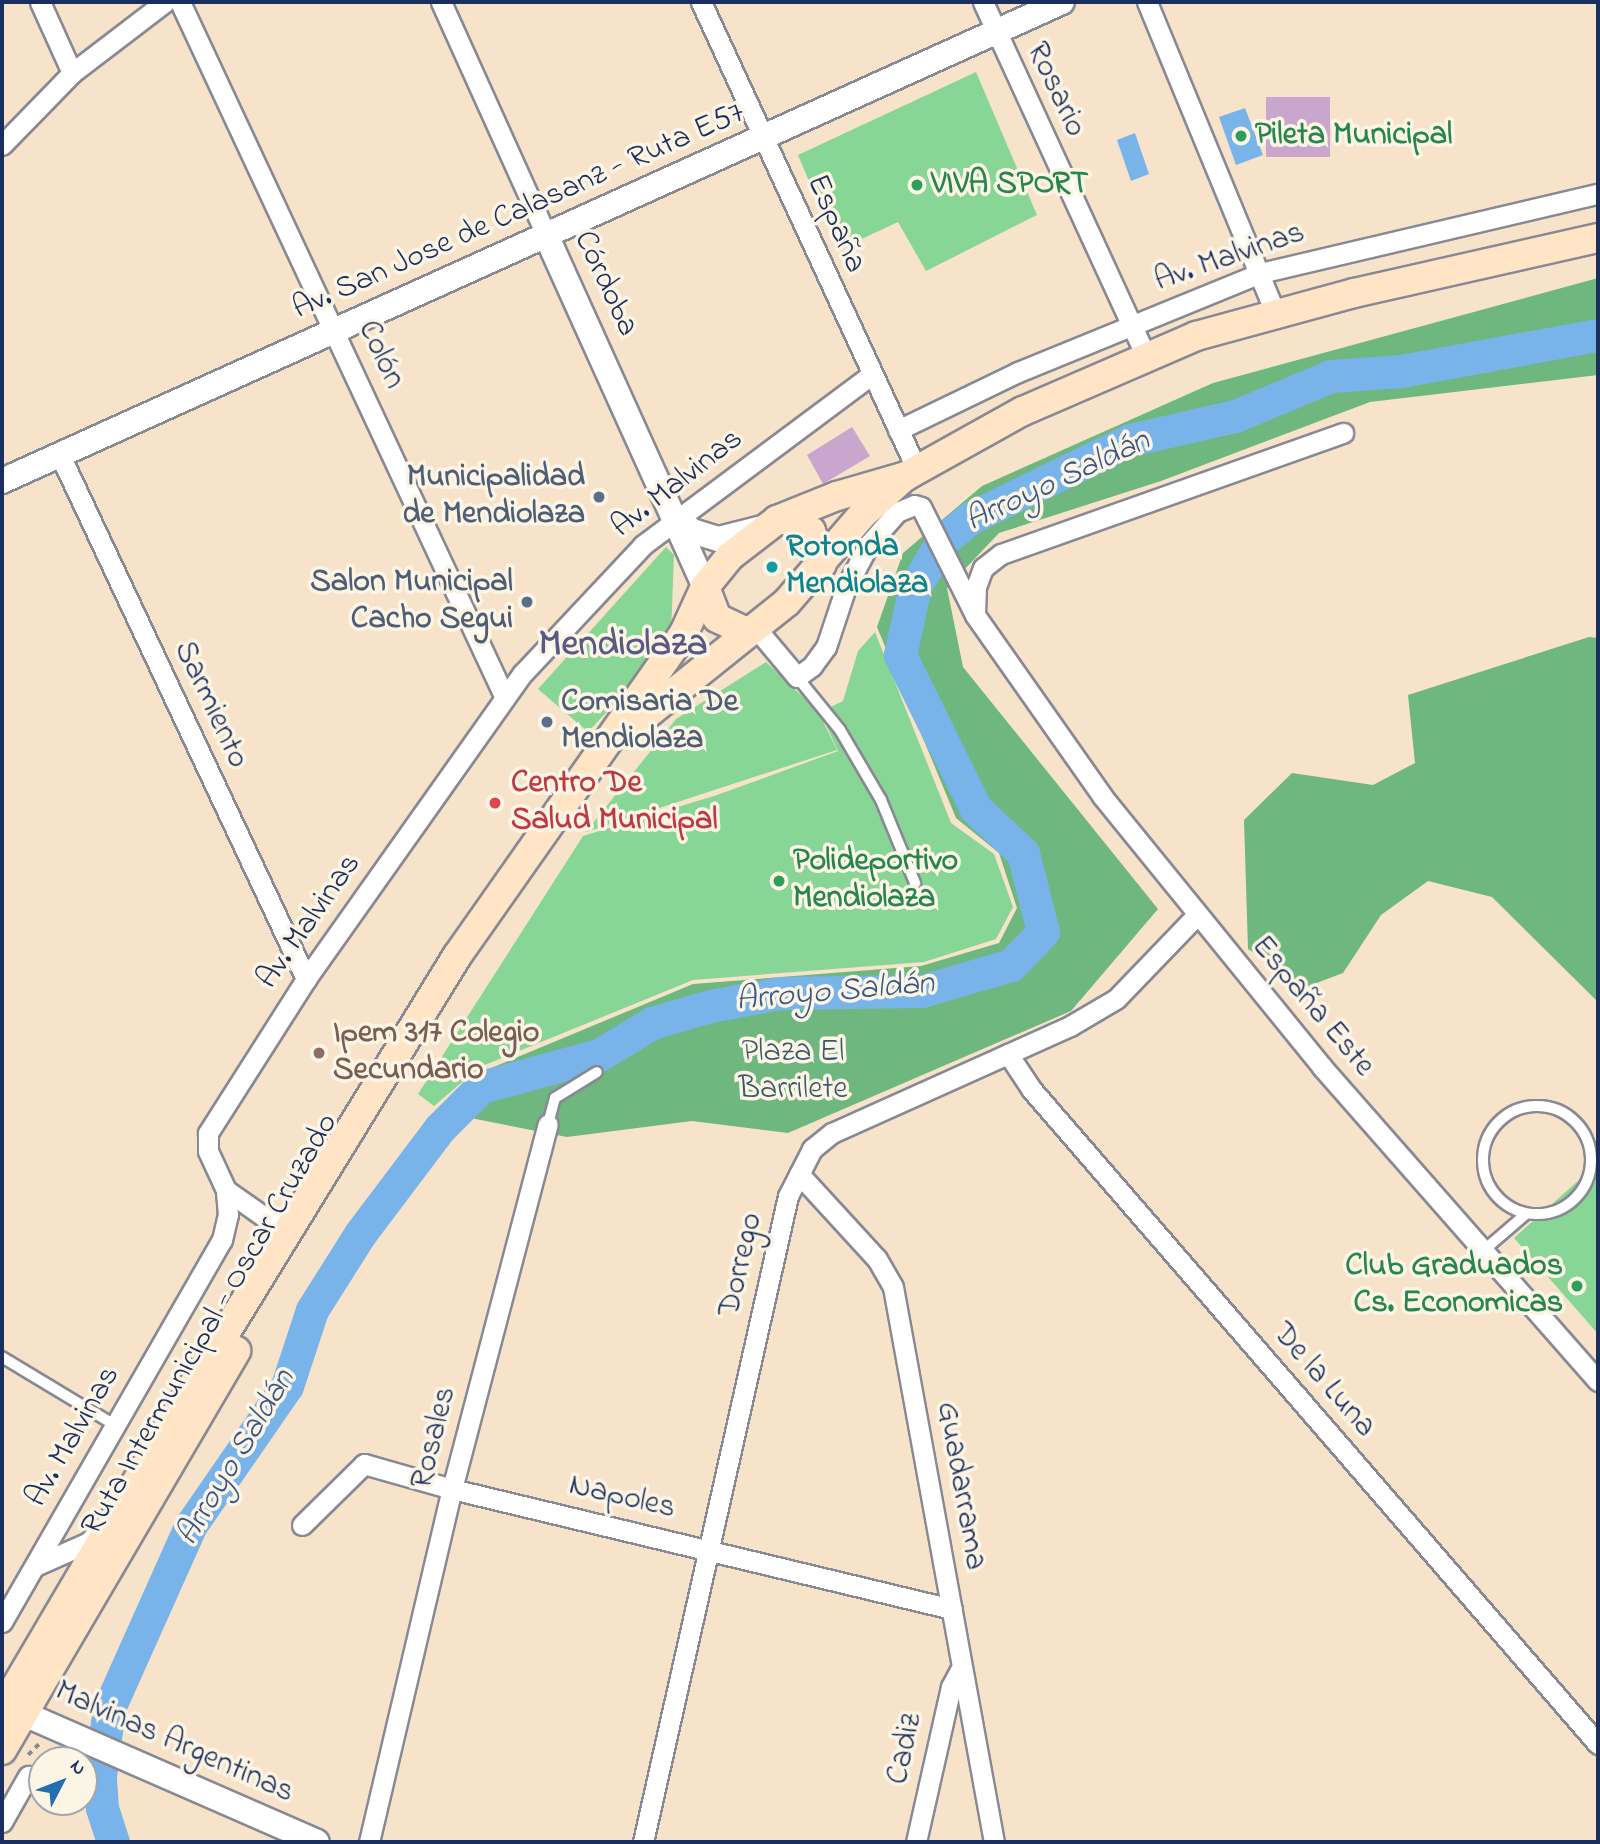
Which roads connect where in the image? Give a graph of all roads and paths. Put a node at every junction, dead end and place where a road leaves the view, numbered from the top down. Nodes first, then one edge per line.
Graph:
1 (40, 2) edge
2 (165, 2) edge
3 (180, 2) edge
4 (441, 2) edge
5 (701, 2) edge
6 (983, 2) edge
7 (1062, 2) edge
8 (1147, 2) edge
9 (995, 30) junction
10 (72, 73) junction
11 (763, 138) junction
12 (2, 145) edge
13 (1598, 194) edge
14 (546, 235) junction
15 (1598, 238) edge
16 (1260, 273) junction
17 (1275, 312) junction
18 (1132, 324) junction
19 (336, 330) junction
20 (1145, 355) junction
21 (870, 376) junction
22 (898, 430) junction
23 (1343, 433) dead end
24 (60, 455) junction
25 (911, 473) junction
26 (2, 481) edge
27 (676, 517) junction
28 (770, 524) junction
29 (822, 565) junction
30 (705, 587) junction
31 (975, 615) junction
32 (750, 629) junction
33 (797, 677) junction
34 (504, 696) junction
35 (600, 755) junction
36 (915, 883) dead end
37 (1196, 916) junction
38 (477, 934) junction
39 (306, 979) junction
40 (1008, 1054) junction
41 (597, 1072) dead end
42 (548, 1124) joint
43 (1595, 1163) edge
44 (799, 1174) junction
45 (226, 1190) junction
46 (1527, 1214) junction
47 (293, 1223) junction
48 (1483, 1251) junction
49 (2, 1357) edge
50 (1598, 1381) edge
51 (194, 1384) junction
52 (113, 1424) junction
53 (452, 1489) junction
54 (302, 1525) dead end
55 (708, 1548) junction
56 (35, 1566) junction
57 (952, 1609) junction
58 (2, 1622) edge
59 (960, 1670) junction
60 (8, 1708) edge
61 (1598, 1744) edge
62 (2, 1750) edge
63 (28, 1776) dead end
64 (2, 1822) edge
65 (317, 1842) edge
66 (369, 1842) edge
67 (643, 1842) edge
68 (916, 1842) edge
69 (994, 1842) edge

1 - 10 street
2 - 10 street
3 - 19 street, Colón
4 - 14 street, Córdoba
5 - 11 street, España
6 - 9 street, Rosario
7 - 9 street, Av. San Jose de Calasanz - Ruta E57
8 - 16 street
9 - 11 street, Av. San Jose de Calasanz - Ruta E57
9 - 18 street, Rosario
10 - 12 street
11 - 14 street, Av. San Jose de Calasanz - Ruta E57
11 - 21 street, España
13 - 16 street, Av. Malvinas
14 - 19 street, Av. San Jose de Calasanz - Ruta E57
14 - 27 street, Córdoba
15 - 17 main road, Ruta Intermunicipal - Oscar Cruzado
16 - 17 street
16 - 18 street, Av. Malvinas
17 - 20 main road, Ruta Intermunicipal - Oscar Cruzado
18 - 20 street, Rosario
18 - 22 street, Av. Malvinas
19 - 24 street, Av. San Jose de Calasanz - Ruta E57
19 - 34 street, Colón
20 - 25 main road, Ruta Intermunicipal - Oscar Cruzado
21 - 22 street, España
21 - 27 street, Av. Malvinas
22 - 25 street, España
23 - 31 street
24 - 26 street, Av. San Jose de Calasanz - Ruta E57
24 - 39 street, Sarmiento
25 - 28 main road, Ruta Intermunicipal - Oscar Cruzado
25 - 29 main road, Ruta Intermunicipal - Oscar Cruzado
27 - 28 street
27 - 30 street, Córdoba
27 - 34 street, Av. Malvinas
28 - 29 main road
28 - 30 main road, Ruta Intermunicipal - Oscar Cruzado
29 - 32 main road, Ruta Intermunicipal - Oscar Cruzado
30 - 32 main road
30 - 35 main road, Ruta Intermunicipal - Oscar Cruzado
31 - 33 street, España Este
31 - 37 street, España Este
32 - 33 street
32 - 35 main road, Ruta Intermunicipal - Oscar Cruzado
33 - 36 lane
34 - 39 street, Av. Malvinas
35 - 38 main road, Ruta Intermunicipal - Oscar Cruzado
37 - 40 street, Dorrego
37 - 48 street, España Este
38 - 47 main road, Ruta Intermunicipal - Oscar Cruzado
38 - 60 main road, Ruta Intermunicipal - Oscar Cruzado
39 - 45 street, Av. Malvinas
40 - 44 street, Dorrego
40 - 61 street, De la Luna
41 - 42 lane, Rosales
42 - 53 street, Rosales
43 - 46 lane
43 - 46 lane
44 - 55 street, Dorrego
44 - 57 street, Guadarrama
45 - 47 street
45 - 52 street, Av. Malvinas
46 - 48 lane
47 - 51 main road, Ruta Intermunicipal - Oscar Cruzado
48 - 50 street, España Este
49 - 52 lane
51 - 56 street
51 - 60 main road, Ruta Intermunicipal - Oscar Cruzado
52 - 56 street, Av. Malvinas
53 - 54 street, Napoles
53 - 55 street, Napoles
53 - 66 street, Rosales
55 - 57 street, Napoles
55 - 67 street, Dorrego
56 - 58 street, Av. Malvinas
57 - 59 street, Guadarrama
59 - 68 street, Cadiz
59 - 69 street, Guadarrama
60 - 62 main road, Ruta Intermunicipal - Oscar Cruzado
60 - 65 street, Malvinas Argentinas
63 - 64 street

